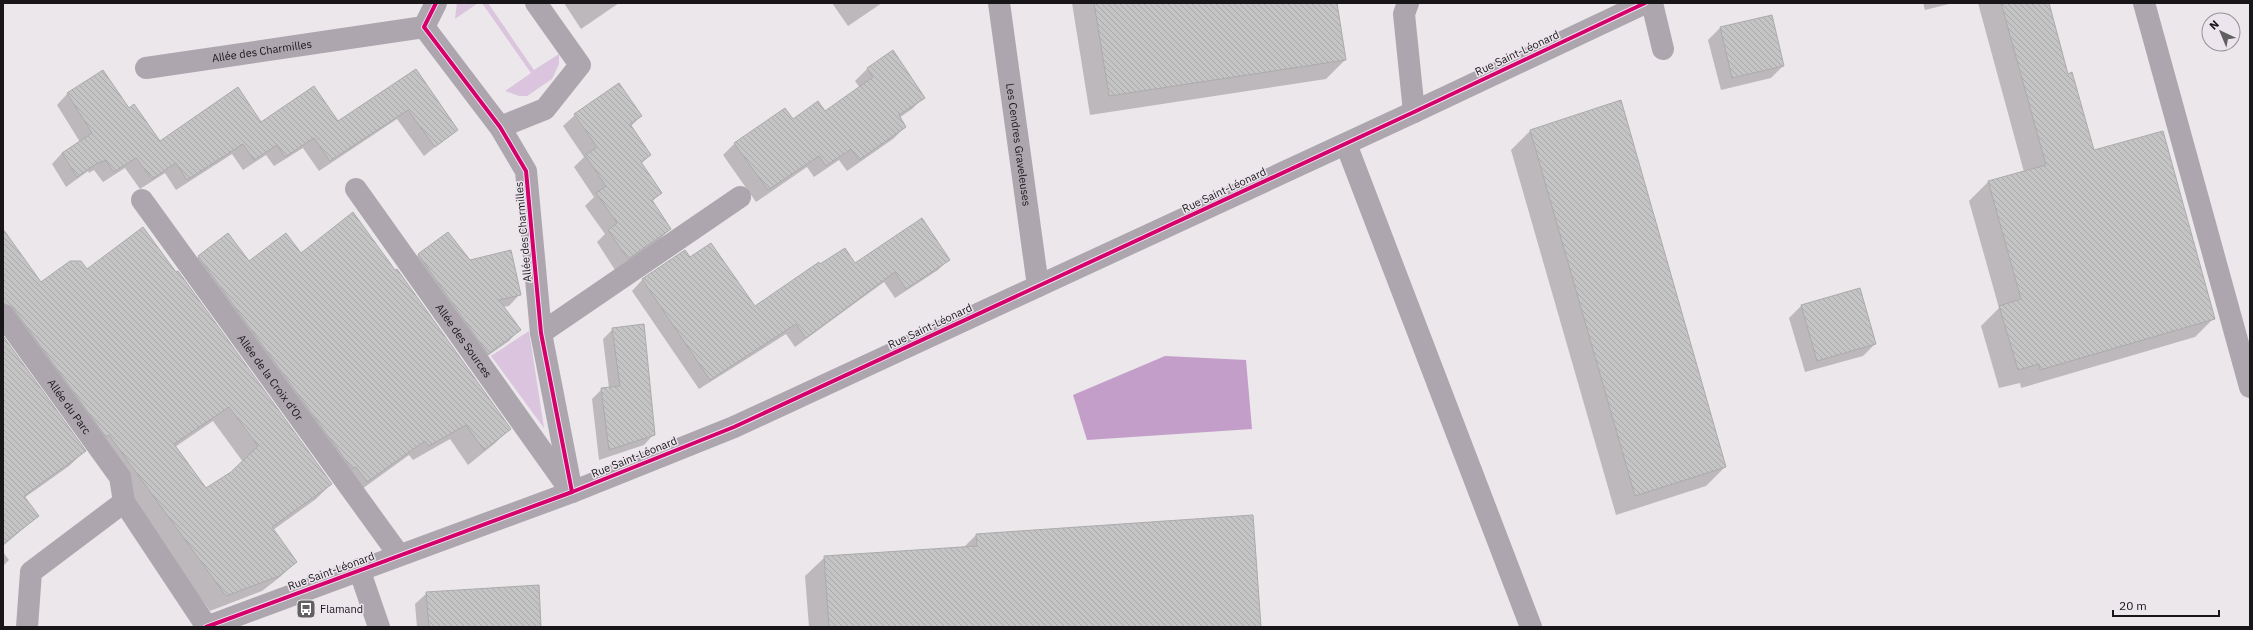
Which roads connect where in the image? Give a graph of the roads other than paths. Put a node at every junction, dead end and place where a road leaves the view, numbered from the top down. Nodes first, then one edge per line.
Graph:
1 (436, 3) edge
2 (536, 3) edge
3 (999, 3) edge
4 (1408, 3) edge
5 (1645, 3) edge
6 (1652, 3) edge
7 (2144, 3) edge
8 (424, 27) junction
9 (1663, 49) dead end
10 (146, 68) dead end
11 (1414, 112) junction
12 (500, 127) junction
13 (1346, 144) junction
14 (356, 189) dead end
15 (740, 197) dead end
16 (142, 200) dead end
17 (1038, 286) junction
18 (3, 315) edge
19 (541, 333) junction
20 (2250, 386) edge
21 (572, 492) junction
22 (124, 502) junction
23 (400, 555) junction
24 (359, 569) junction
25 (27, 627) edge
26 (206, 627) edge
27 (379, 627) edge
28 (1531, 627) edge

1 - 8 street
2 - 12 street
3 - 17 street, Les Cendres Graveleuses
4 - 11 street
5 - 11 street, Rue Saint-Léonard
6 - 9 street
7 - 20 street
8 - 10 street, Allée des Charmilles
8 - 12 street, Allée des Charmilles
11 - 13 street, Rue Saint-Léonard
12 - 19 street, Allée des Charmilles
13 - 17 street, Rue Saint-Léonard
13 - 28 street
14 - 21 street, Allée des Sources
15 - 19 street
16 - 23 street, Allée de la Croix d'Or
17 - 21 street, Rue Saint-Léonard
18 - 22 street, Allée du Parc
19 - 21 street, Allée des Charmilles
21 - 23 street, Rue Saint-Léonard
22 - 25 street
22 - 26 street, Allée du Parc
23 - 24 street, Rue Saint-Léonard
24 - 26 street, Rue Saint-Léonard
24 - 27 street

